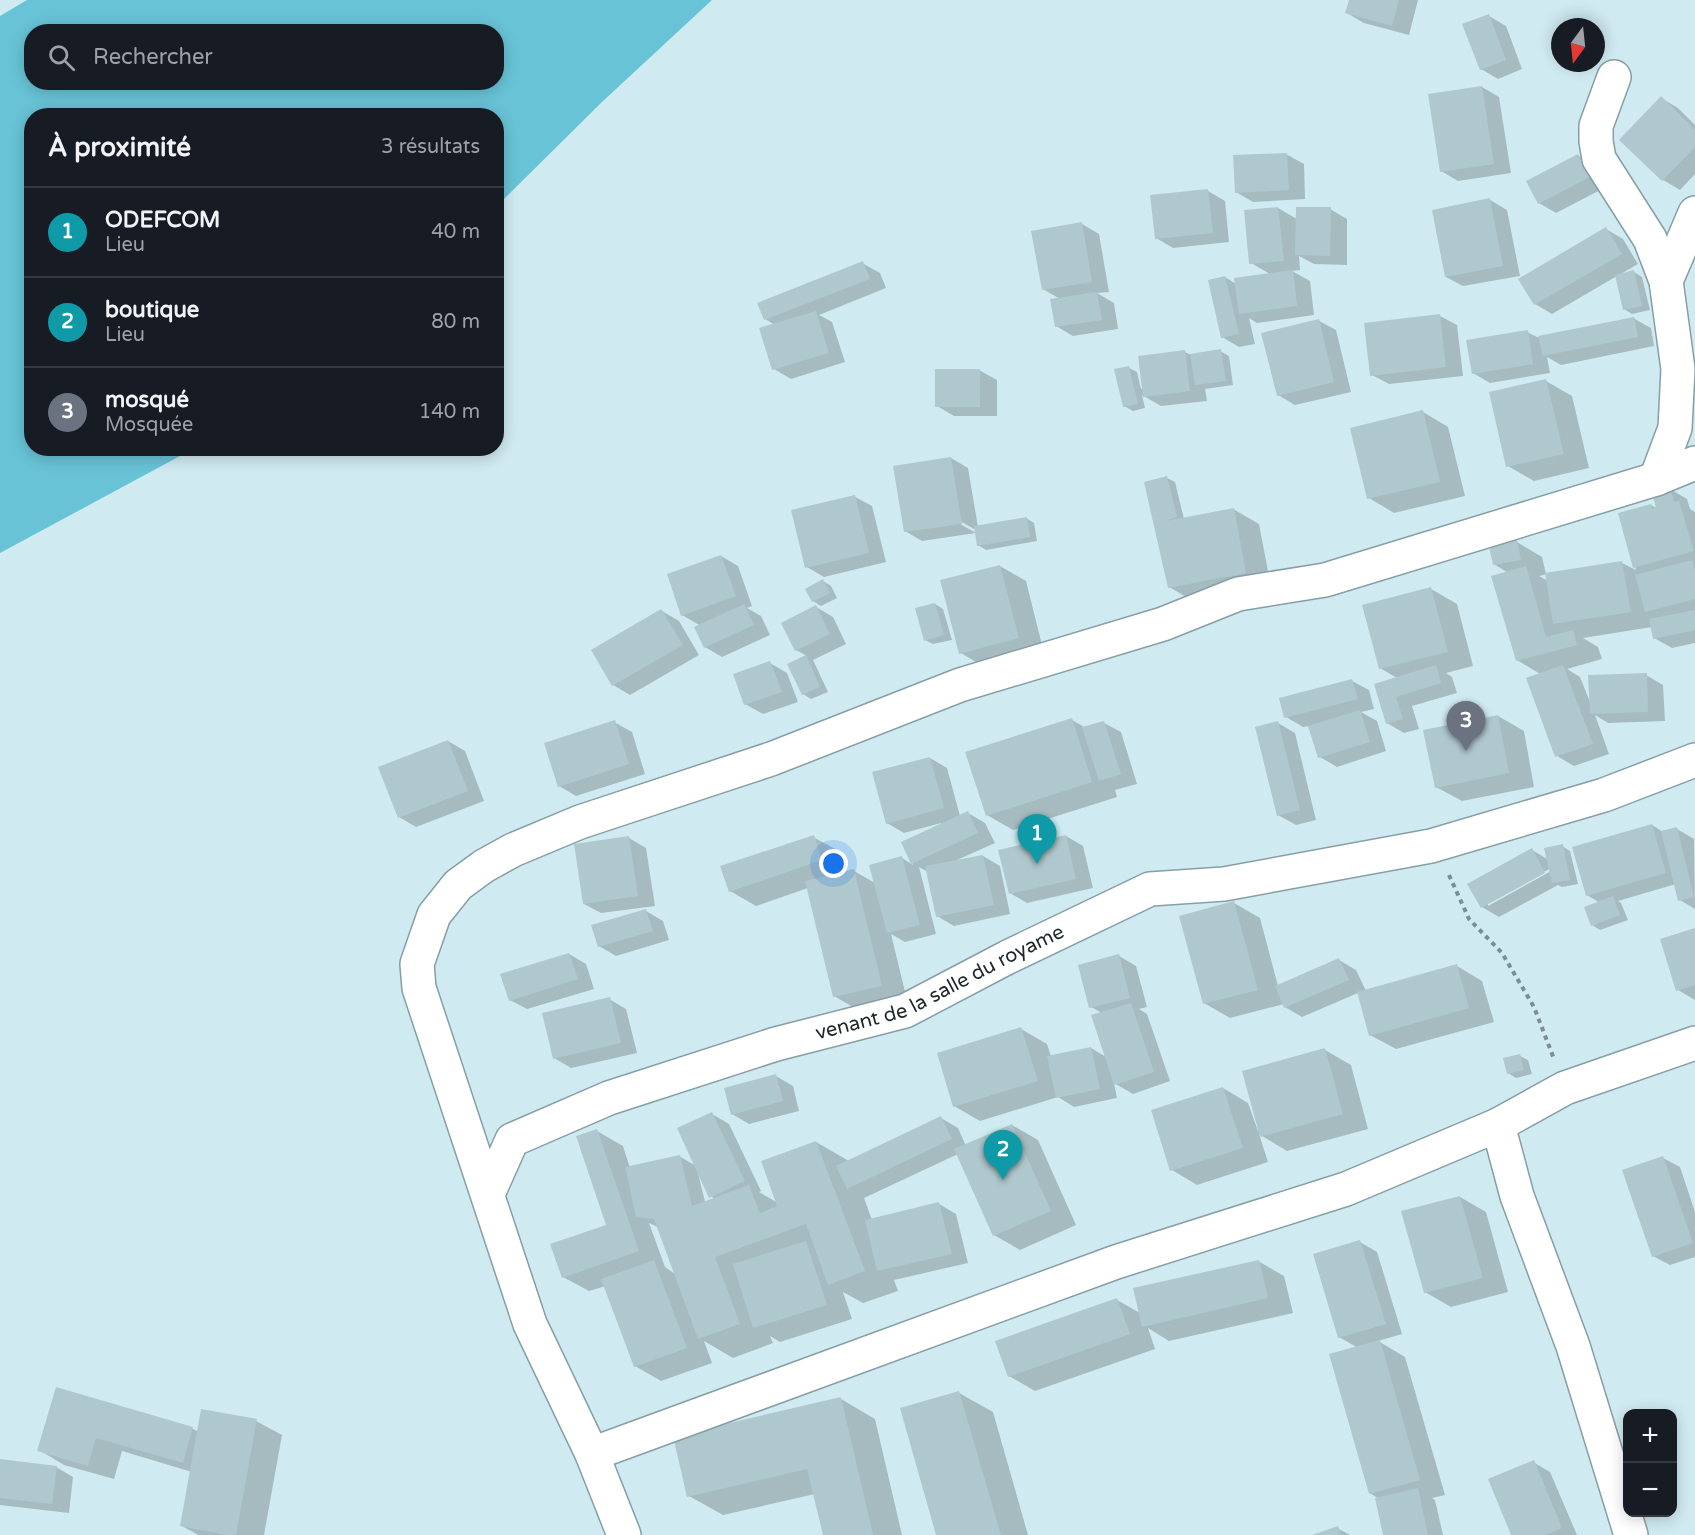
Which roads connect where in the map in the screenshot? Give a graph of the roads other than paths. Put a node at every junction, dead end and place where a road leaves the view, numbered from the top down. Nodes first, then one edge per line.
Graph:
1 (1614, 77) dead end
2 (1695, 213) edge
3 (1666, 281) junction
4 (1695, 463) edge
5 (1656, 479) junction
6 (1695, 760) edge
7 (1695, 1043) edge
8 (1498, 1125) junction
9 (488, 1194) junction
10 (592, 1454) junction
11 (624, 1535) edge
12 (1631, 1535) edge

1 - 3 street
2 - 3 street
3 - 5 street
4 - 5 street
5 - 9 street
6 - 9 street, venant de la salle du royame
7 - 8 street
8 - 10 street
8 - 12 street
9 - 10 street
10 - 11 street

